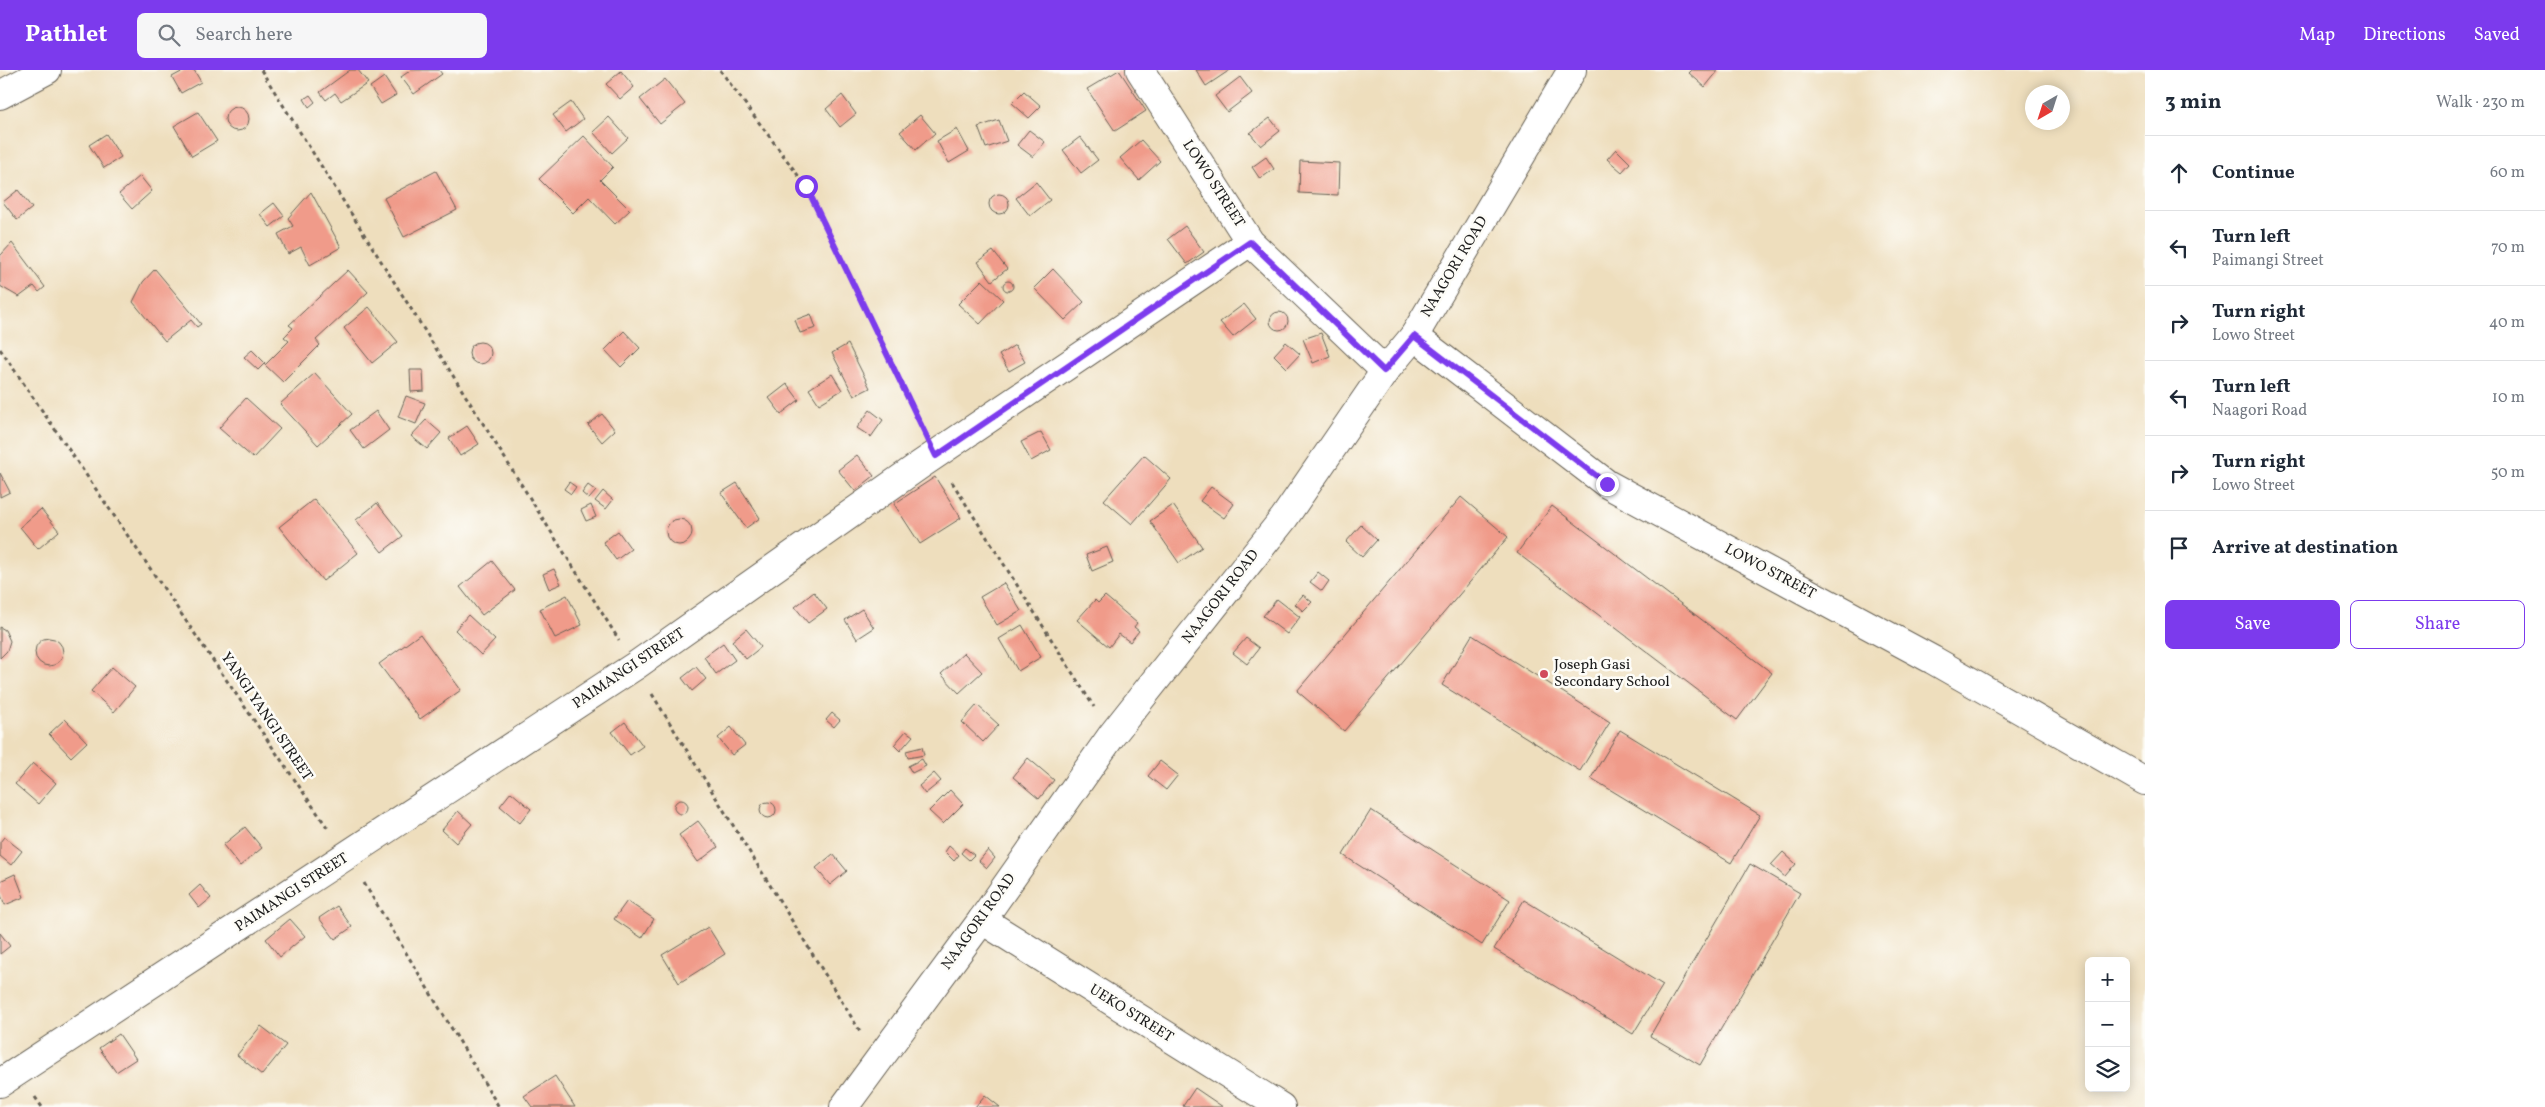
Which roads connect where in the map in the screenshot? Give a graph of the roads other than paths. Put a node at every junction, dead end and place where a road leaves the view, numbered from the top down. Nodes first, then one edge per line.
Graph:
1 (47, 70) edge
2 (1140, 70) edge
3 (1572, 70) edge
4 (0, 95) edge
5 (1250, 242) junction
6 (1414, 336) junction
7 (1384, 371) junction
8 (2145, 781) edge
9 (982, 920) junction
10 (0, 1083) edge
11 (844, 1107) edge
12 (1281, 1107) edge

1 - 4 street
2 - 5 street, LOWO STREET
3 - 6 street, NAAGORI ROAD
5 - 7 street, LOWO STREET
5 - 10 street, PAIMANGI STREET
6 - 7 street, NAAGORI ROAD
6 - 8 street, LOWO STREET
7 - 9 street, NAAGORI ROAD
9 - 11 street, NAAGORI ROAD
9 - 12 street, UEKO STREET

